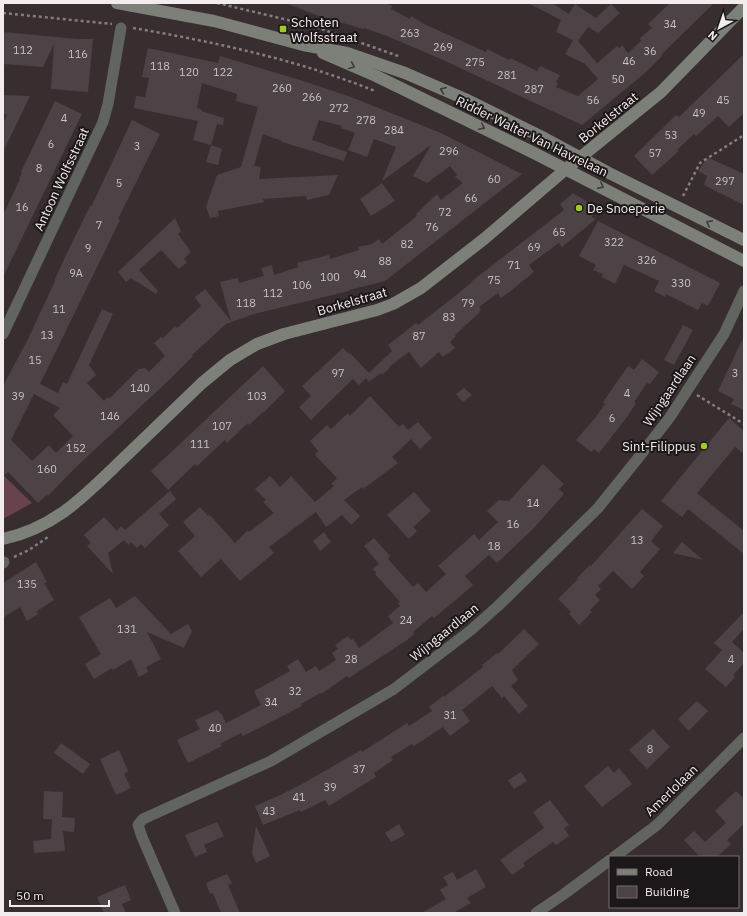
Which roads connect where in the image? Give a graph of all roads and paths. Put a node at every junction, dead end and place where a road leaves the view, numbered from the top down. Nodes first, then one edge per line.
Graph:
1 (117, 3) edge
2 (744, 7) edge
3 (3, 13) edge
4 (121, 26) junction
5 (303, 45) junction
6 (379, 92) dead end
7 (744, 135) edge
8 (580, 158) junction
9 (566, 168) junction
10 (678, 207) junction
11 (744, 240) edge
12 (744, 261) edge
13 (744, 291) edge
14 (3, 334) edge
15 (688, 389) junction
16 (744, 424) edge
17 (51, 535) dead end
18 (3, 539) edge
19 (19, 554) dead end
20 (744, 738) edge
21 (615, 856) edge
22 (609, 861) edge
23 (175, 913) edge
24 (536, 913) edge

1 - 5 main road, Ridder Walter Van Havrelaan
2 - 8 main road, Borkelstraat
3 - 4 path
4 - 6 path
4 - 14 street, Antoon Wolfsstraat
8 -> 5 main road, Ridder Walter Van Havrelaan
5 -> 9 main road, Ridder Walter Van Havrelaan
7 - 10 path
8 - 9 main road, Borkelstraat
8 - 10 main road, Ridder Walter Van Havrelaan
9 -> 12 main road, Ridder Walter Van Havrelaan
9 - 18 main road, Borkelstraat
11 -> 10 main road, Ridder Walter Van Havrelaan
13 - 15 street, Wijngaardlaan
15 - 16 path
15 - 23 street, Wijngaardlaan
17 - 19 path
20 - 21 street, Amerlolaan
22 - 24 street

